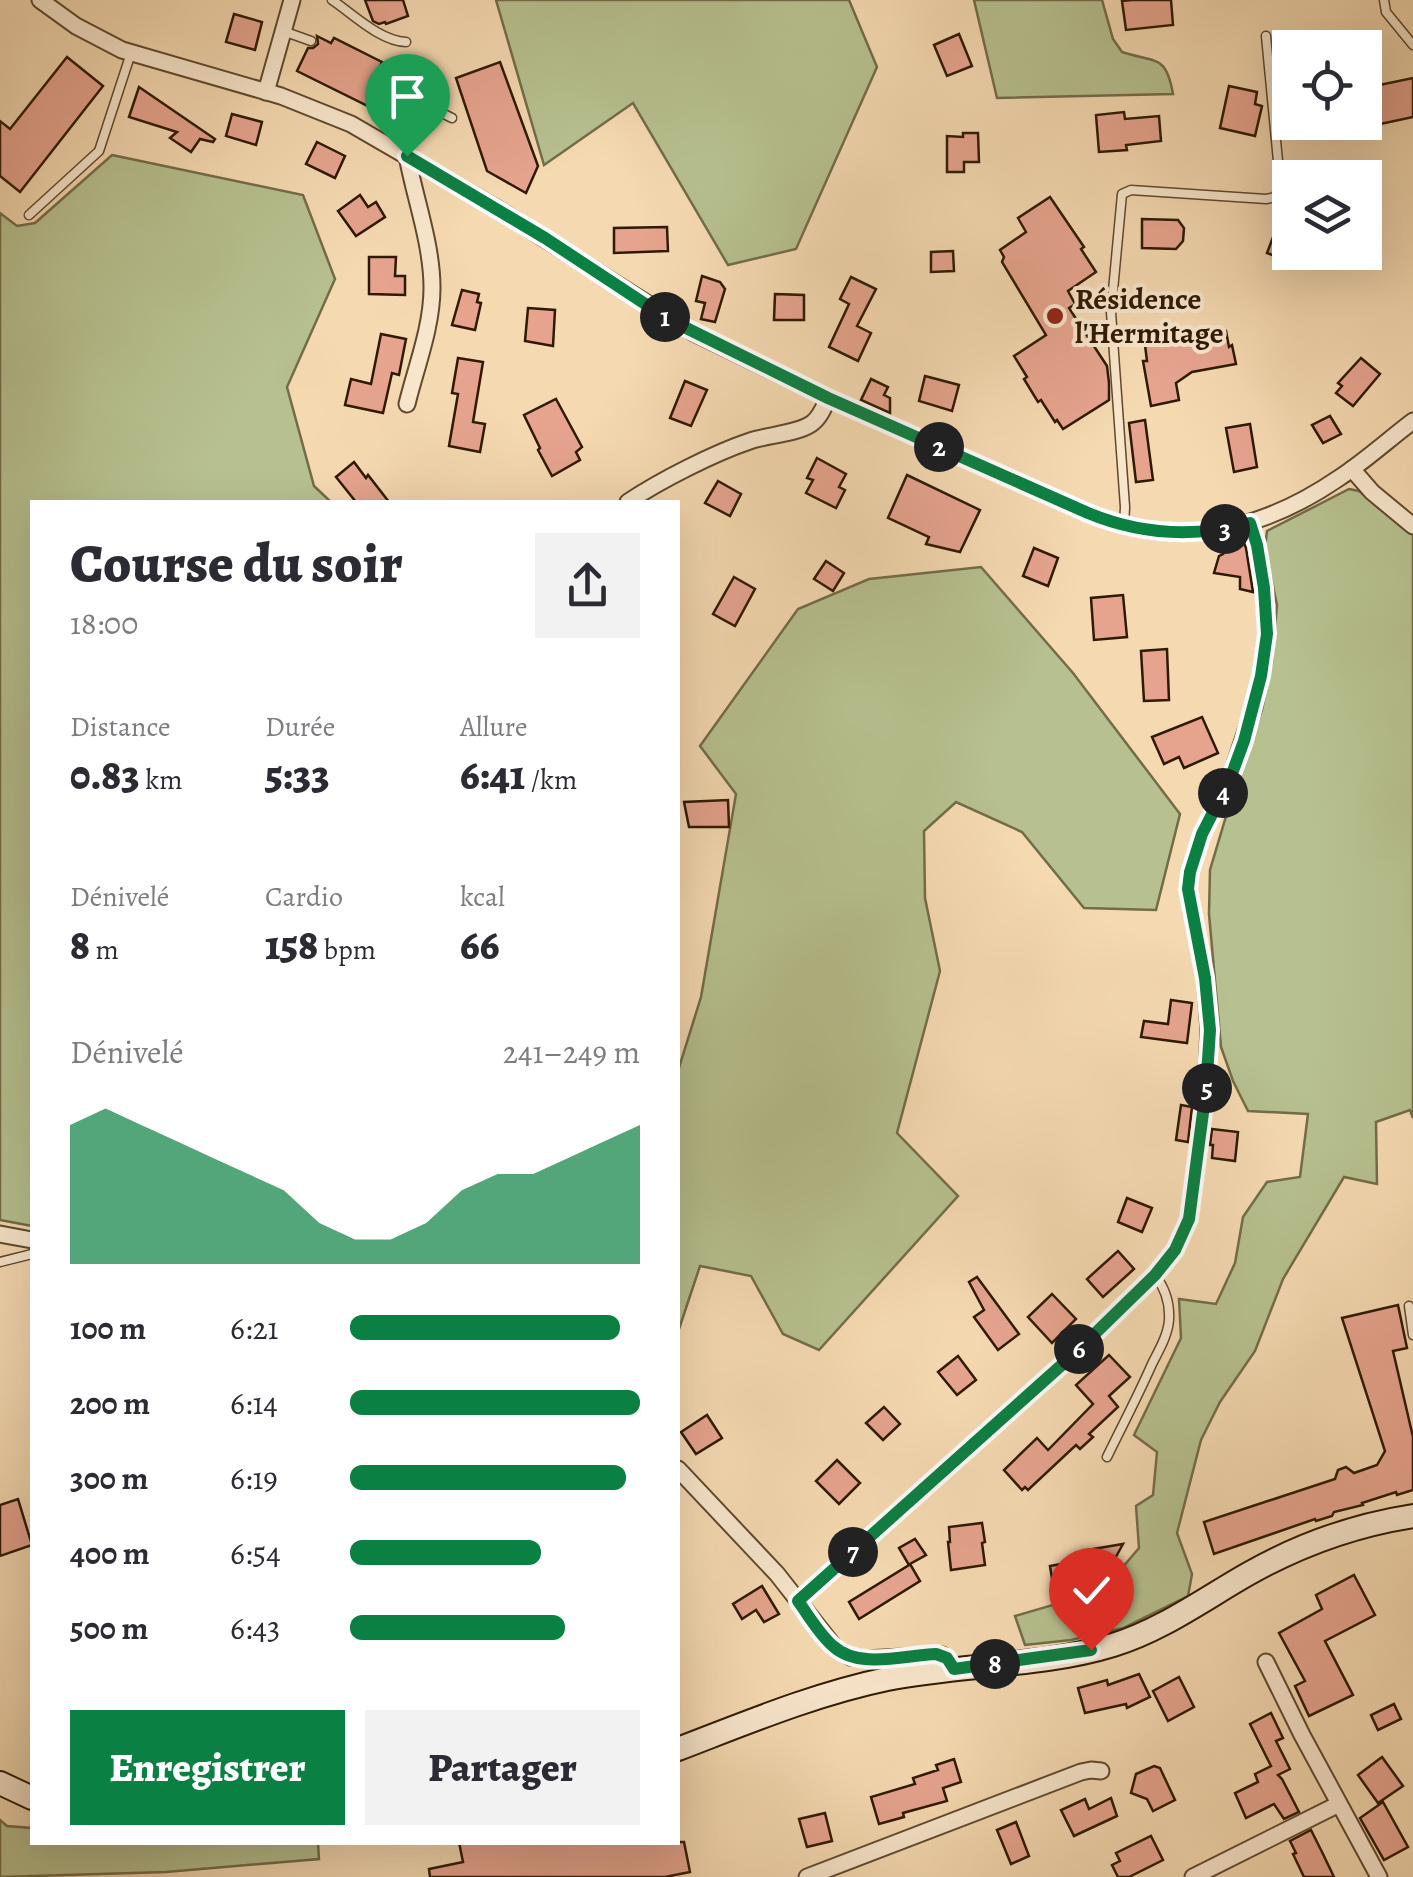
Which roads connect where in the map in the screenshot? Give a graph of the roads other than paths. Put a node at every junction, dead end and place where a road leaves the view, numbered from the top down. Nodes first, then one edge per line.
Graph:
1 (40, 0) edge
2 (292, 0) edge
3 (332, 0) edge
4 (1384, 0) edge
5 (283, 31) junction
6 (1266, 36) dead end
7 (311, 41) dead end
8 (406, 42) dead end
9 (1413, 46) edge
10 (131, 53) junction
11 (432, 78) dead end
12 (266, 92) junction
13 (420, 102) junction
14 (452, 118) dead end
15 (402, 152) junction
16 (29, 216) dead end
17 (828, 398) junction
18 (407, 404) dead end
19 (1413, 421) edge
20 (1352, 469) junction
21 (631, 500) edge
22 (1250, 523) junction
23 (1124, 526) junction
24 (1413, 526) edge
25 (0, 1234) edge
26 (30, 1240) edge
27 (30, 1254) edge
28 (0, 1262) edge
29 (1155, 1275) junction
30 (1409, 1306) dead end
31 (1413, 1335) edge
32 (1106, 1457) dead end
33 (680, 1470) edge
34 (1413, 1516) edge
35 (798, 1601) junction
36 (1266, 1662) dead end
37 (954, 1669) junction
38 (680, 1748) edge
39 (1101, 1771) dead end
40 (0, 1782) edge
41 (30, 1797) edge
42 (1339, 1804) junction
43 (807, 1877) edge
44 (1192, 1877) edge
45 (1379, 1877) edge

1 - 10 street
2 - 5 street
3 - 8 lane
4 - 9 lane
5 - 7 lane
5 - 12 street
6 - 23 lane
10 - 12 street
10 - 16 lane
11 - 13 lane
12 - 15 street
13 - 14 lane
13 - 15 lane
15 - 17 street
15 - 18 street
17 - 21 street
17 - 23 street
19 - 20 street
20 - 22 street
20 - 24 street
22 - 23 street
22 - 29 street
25 - 26 street
27 - 28 lane
29 - 32 lane
29 - 35 street
30 - 31 lane
33 - 35 street
34 - 37 main road
35 - 37 street
36 - 42 street
37 - 38 main road
39 - 43 street
40 - 41 main road
42 - 44 street
42 - 45 street

